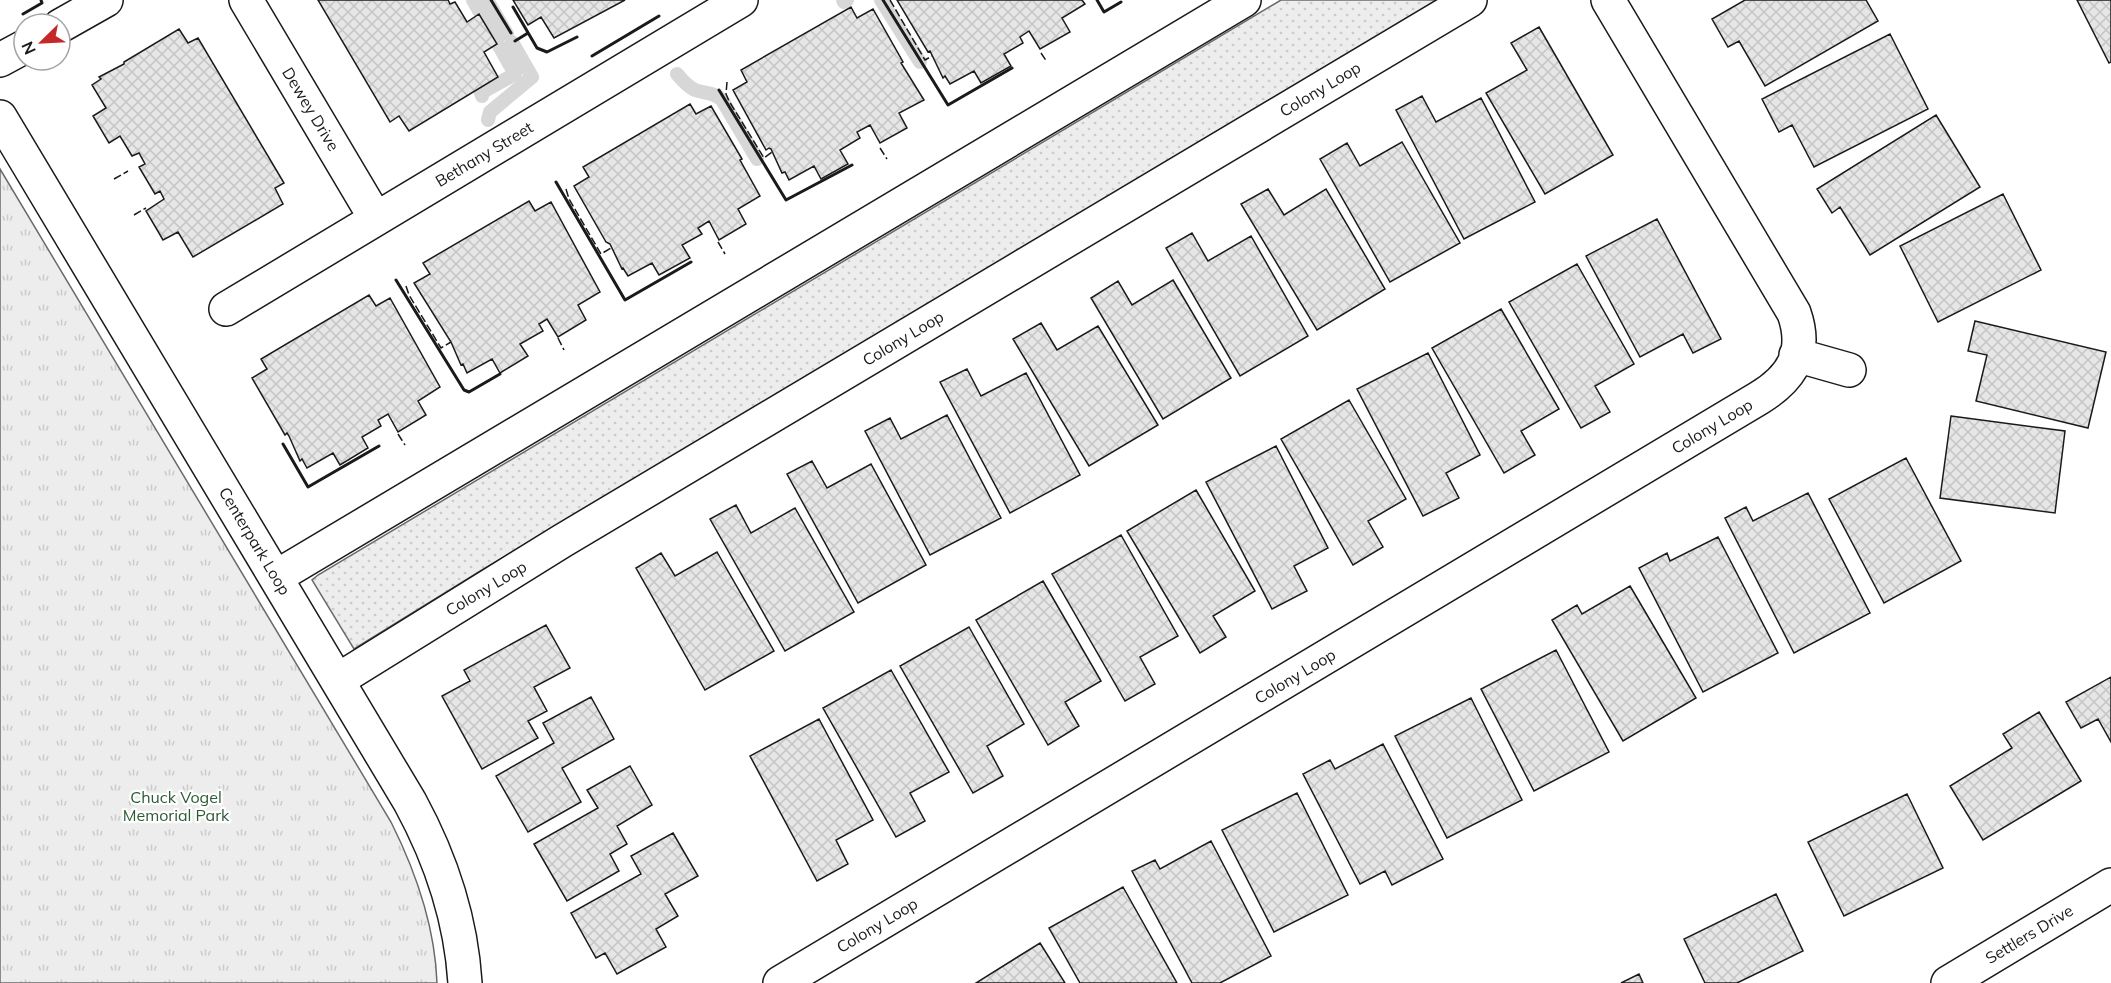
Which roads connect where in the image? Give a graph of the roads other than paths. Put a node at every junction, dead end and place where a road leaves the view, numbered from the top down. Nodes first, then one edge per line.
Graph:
1 (106, 0) edge
2 (246, 0) edge
3 (1244, 0) edge
4 (1470, 0) edge
5 (1608, 0) edge
6 (736, 1) edge
7 (72, 19) edge
8 (0, 117) edge
9 (376, 219) junction
10 (226, 309) dead end
11 (1796, 355) junction
12 (1849, 370) dead end
13 (276, 577) junction
14 (338, 680) junction
15 (2111, 885) edge
16 (465, 983) edge
17 (780, 983) edge
18 (1948, 983) edge

1 - 7 street
2 - 9 street, Dewey Drive
3 - 13 street
4 - 14 street, Colony Loop
5 - 11 street, Colony Loop
6 - 9 street, Bethany Street
8 - 13 street, Centerpark Loop
9 - 10 street, Bethany Street
11 - 12 street
11 - 17 street, Colony Loop
13 - 14 street, Centerpark Loop
14 - 16 street, Centerpark Loop
15 - 18 street, Settlers Drive

